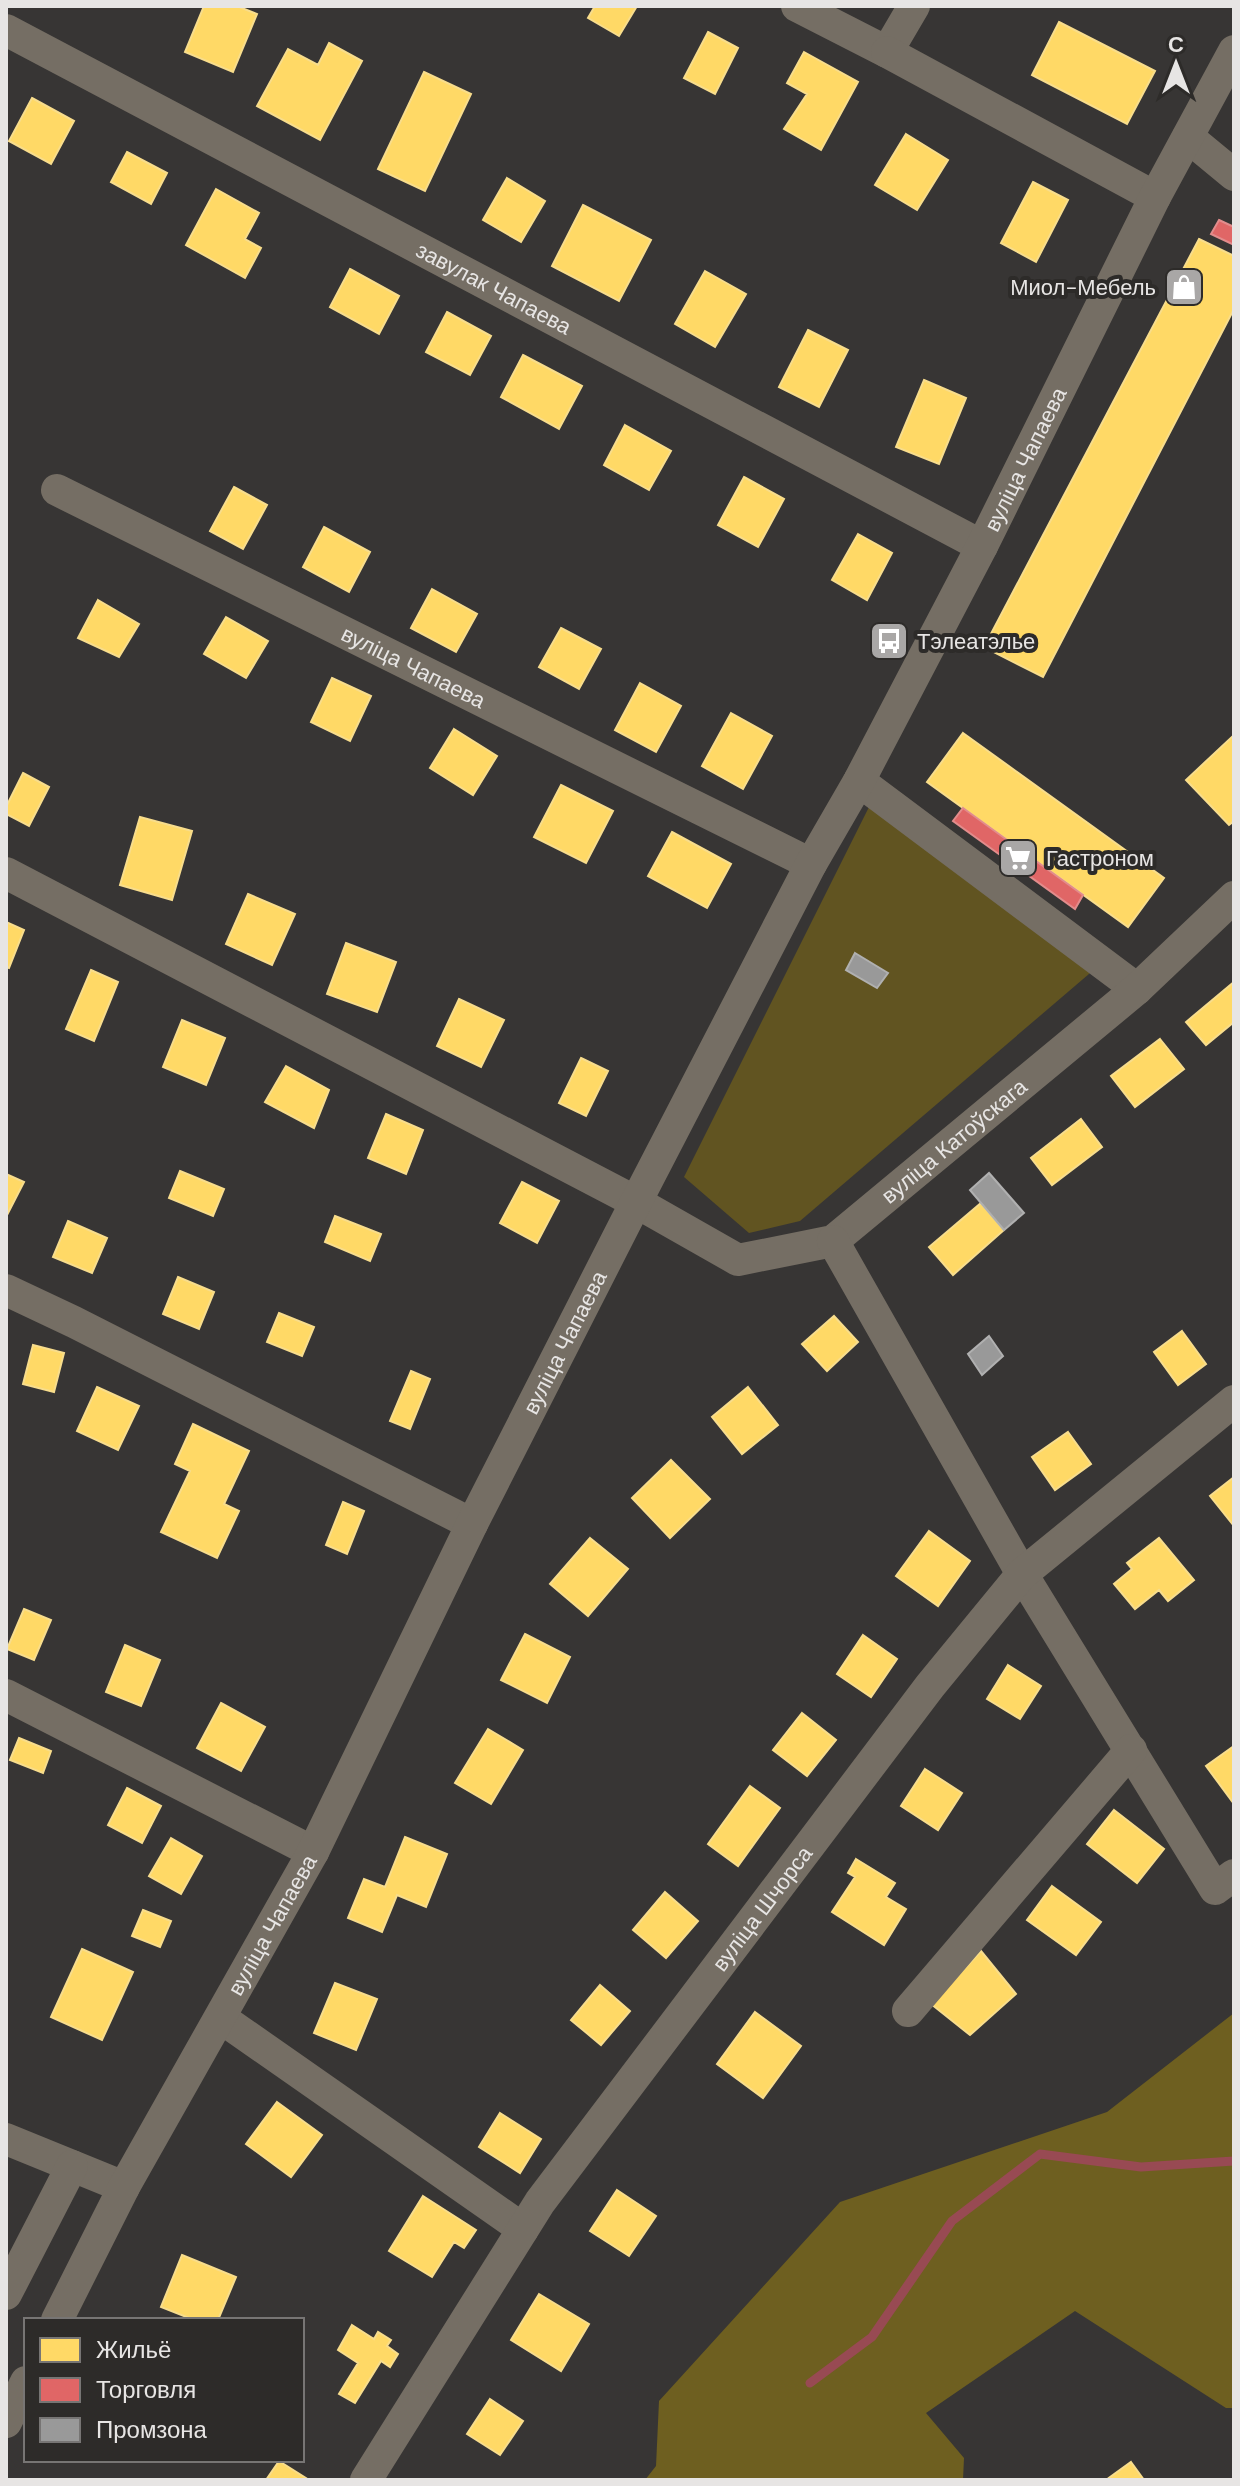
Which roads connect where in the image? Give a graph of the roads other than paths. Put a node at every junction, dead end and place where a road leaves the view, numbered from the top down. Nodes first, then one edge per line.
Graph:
1 (797, 6) edge
2 (914, 6) edge
3 (6, 30) edge
4 (1234, 51) edge
5 (887, 52) junction
6 (1188, 137) junction
7 (1234, 175) edge
8 (1155, 197) junction
9 (57, 490) dead end
10 (982, 546) junction
11 (859, 781) junction
12 (811, 864) junction
13 (6, 873) edge
14 (1234, 897) edge
15 (1137, 989) junction
16 (636, 1202) junction
17 (833, 1241) junction
18 (6, 1290) edge
19 (1234, 1401) edge
20 (472, 1524) junction
21 (1022, 1574) junction
22 (6, 1695) edge
23 (1131, 1750) junction
24 (313, 1852) junction
25 (1225, 1882) edge
26 (908, 2011) dead end
27 (221, 2018) junction
28 (6, 2139) edge
29 (72, 2166) junction
30 (124, 2187) junction
31 (523, 2229) junction
32 (6, 2294) edge
33 (58, 2318) edge
34 (24, 2386) edge
35 (6, 2422) edge
36 (366, 2480) edge

1 - 5 street
2 - 5 street
3 - 10 street, завулак Чапаева
4 - 6 street, вуліца Чапаева
5 - 8 street
6 - 7 street
6 - 8 street, вуліца Чапаева
8 - 10 street, вуліца Чапаева
9 - 12 street, вуліца Чапаева
10 - 11 street, вуліца Чапаева
11 - 12 street, вуліца Чапаева
11 - 15 street
12 - 16 street, вуліца Чапаева
13 - 16 street
14 - 15 street, вуліца Катоўскага
15 - 17 street, вуліца Катоўскага
16 - 17 street, вуліца Катоўскага
16 - 20 street, вуліца Чапаева
17 - 21 street
18 - 20 street
19 - 21 street, вуліца Шчорса
20 - 24 street, вуліца Чапаева
21 - 23 street
21 - 31 street, вуліца Шчорса
22 - 24 street
23 - 25 street
23 - 26 street
24 - 27 street, вуліца Чапаева
27 - 30 street, вуліца Чапаева
27 - 31 street
28 - 29 street
29 - 30 street
29 - 32 street
30 - 33 street, вуліца Чапаева
31 - 36 street, вуліца Шчорса
34 - 35 street

